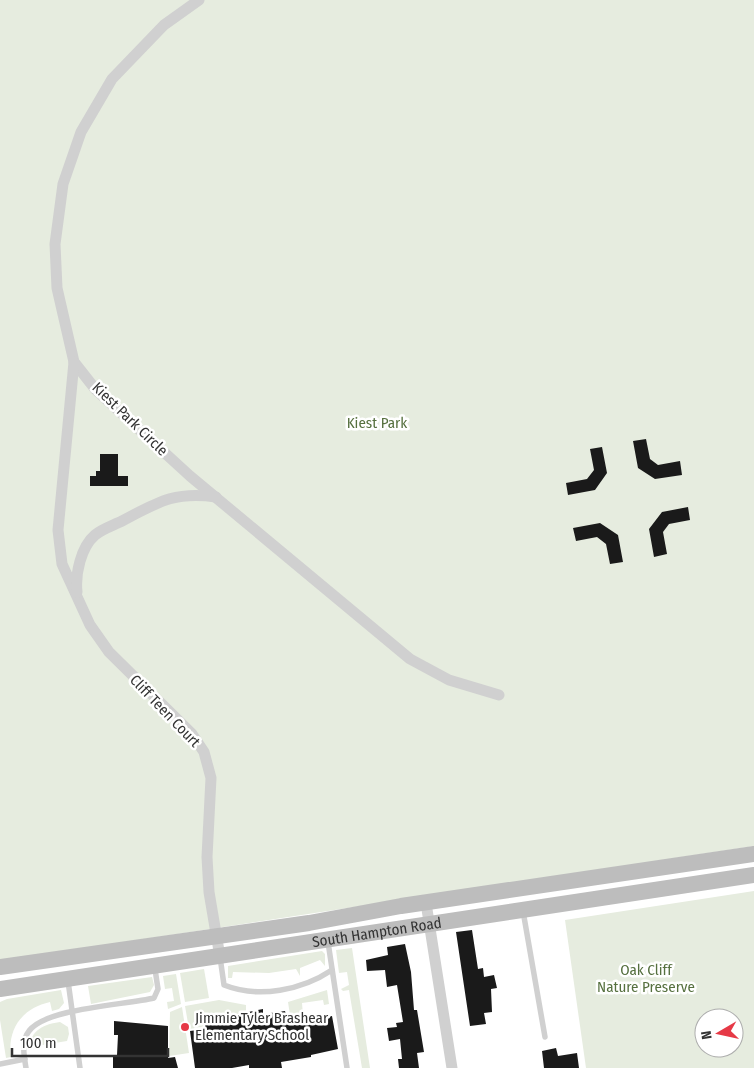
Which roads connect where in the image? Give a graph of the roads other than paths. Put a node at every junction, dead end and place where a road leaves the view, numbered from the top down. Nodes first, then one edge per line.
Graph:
1 (198, 0) edge
2 (74, 362) junction
3 (219, 498) junction
4 (78, 598) junction
5 (499, 695) dead end
6 (751, 855) edge
7 (753, 876) edge
8 (426, 903) junction
9 (523, 909) junction
10 (428, 923) junction
11 (216, 936) junction
12 (328, 942) junction
13 (220, 957) junction
14 (155, 966) junction
15 (0, 967) edge
16 (332, 970) junction
17 (68, 979) junction
18 (0, 989) edge
19 (72, 1012) junction
20 (545, 1037) dead end
21 (24, 1059) junction
22 (0, 1064) edge
23 (26, 1068) edge
24 (80, 1068) edge
25 (347, 1068) edge
26 (452, 1068) edge

1 - 2 street, Kiest Park Circle
2 - 3 street, Kiest Park Circle
2 - 4 street, Cliff Teen Court
3 - 4 street, Cliff Teen Court
3 - 5 street, Kiest Park Circle
4 - 11 street, Cliff Teen Court
6 - 7 main road
6 - 8 main road, South Hampton Road
7 - 9 main road, South Hampton Road
8 - 10 street
8 - 11 main road, South Hampton Road
9 - 10 main road, South Hampton Road
9 - 20 lane
10 - 12 main road, South Hampton Road
10 - 26 street
11 - 13 street, Cliff Teen Court
11 - 15 main road, South Hampton Road
12 - 13 main road, South Hampton Road
12 - 16 lane
13 - 14 main road, South Hampton Road
13 - 16 lane
14 - 17 main road, South Hampton Road
14 - 19 lane
16 - 25 lane
17 - 18 main road, South Hampton Road
17 - 19 lane
19 - 21 lane
19 - 24 lane
21 - 22 lane
21 - 23 lane

